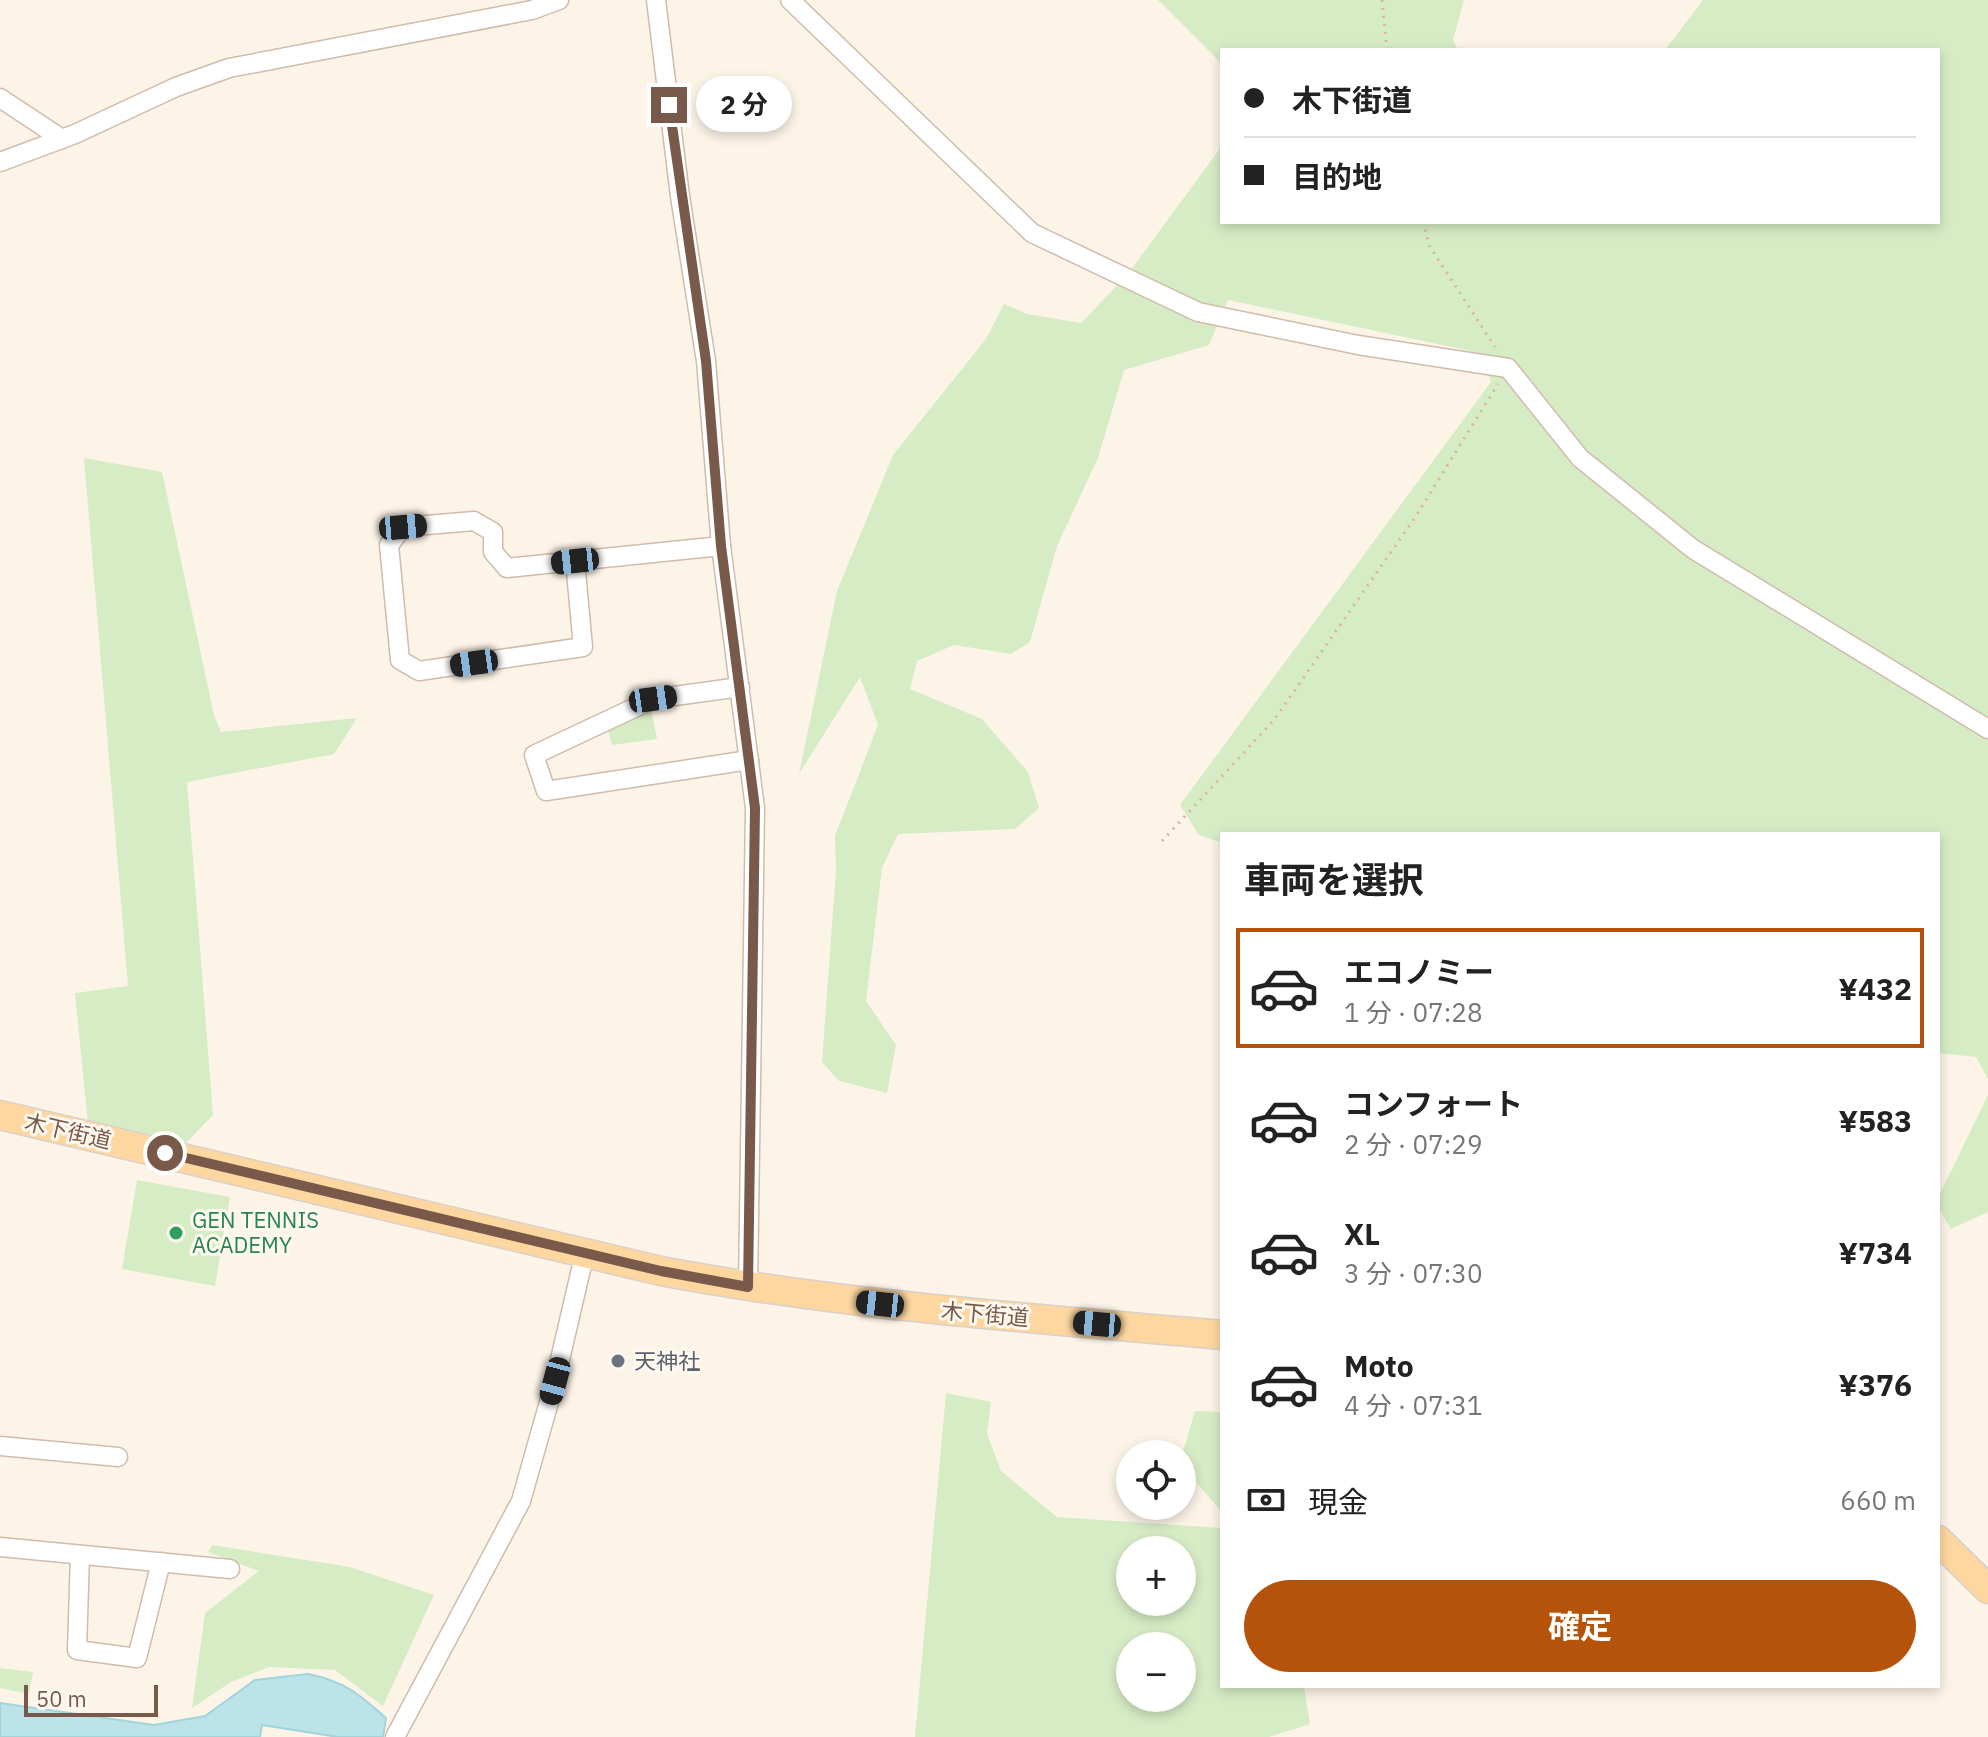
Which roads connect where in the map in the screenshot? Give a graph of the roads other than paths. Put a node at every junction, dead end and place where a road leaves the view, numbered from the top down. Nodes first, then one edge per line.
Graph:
1 (559, 0) edge
2 (656, 0) edge
3 (790, 0) edge
4 (0, 98) edge
5 (62, 139) junction
6 (0, 162) edge
7 (721, 546) junction
8 (575, 561) junction
9 (740, 687) junction
10 (1988, 729) edge
11 (749, 760) junction
12 (0, 1115) edge
13 (585, 1252) junction
14 (748, 1287) junction
15 (1220, 1335) edge
16 (0, 1446) edge
17 (118, 1457) dead end
18 (1940, 1542) edge
19 (0, 1547) edge
20 (80, 1555) junction
21 (161, 1562) junction
22 (230, 1569) dead end
23 (1988, 1589) edge
24 (395, 1737) edge

1 - 5 street
2 - 7 street
3 - 10 street
4 - 5 street
5 - 6 street
7 - 8 street
7 - 9 street
8 - 8 street
9 - 11 street
9 - 11 street
11 - 14 street
12 - 13 main road, 木下街道
13 - 14 main road, 木下街道
13 - 24 street
14 - 15 main road, 木下街道
16 - 17 street
18 - 23 main road
19 - 20 street
20 - 21 street
20 - 21 street
21 - 22 street

